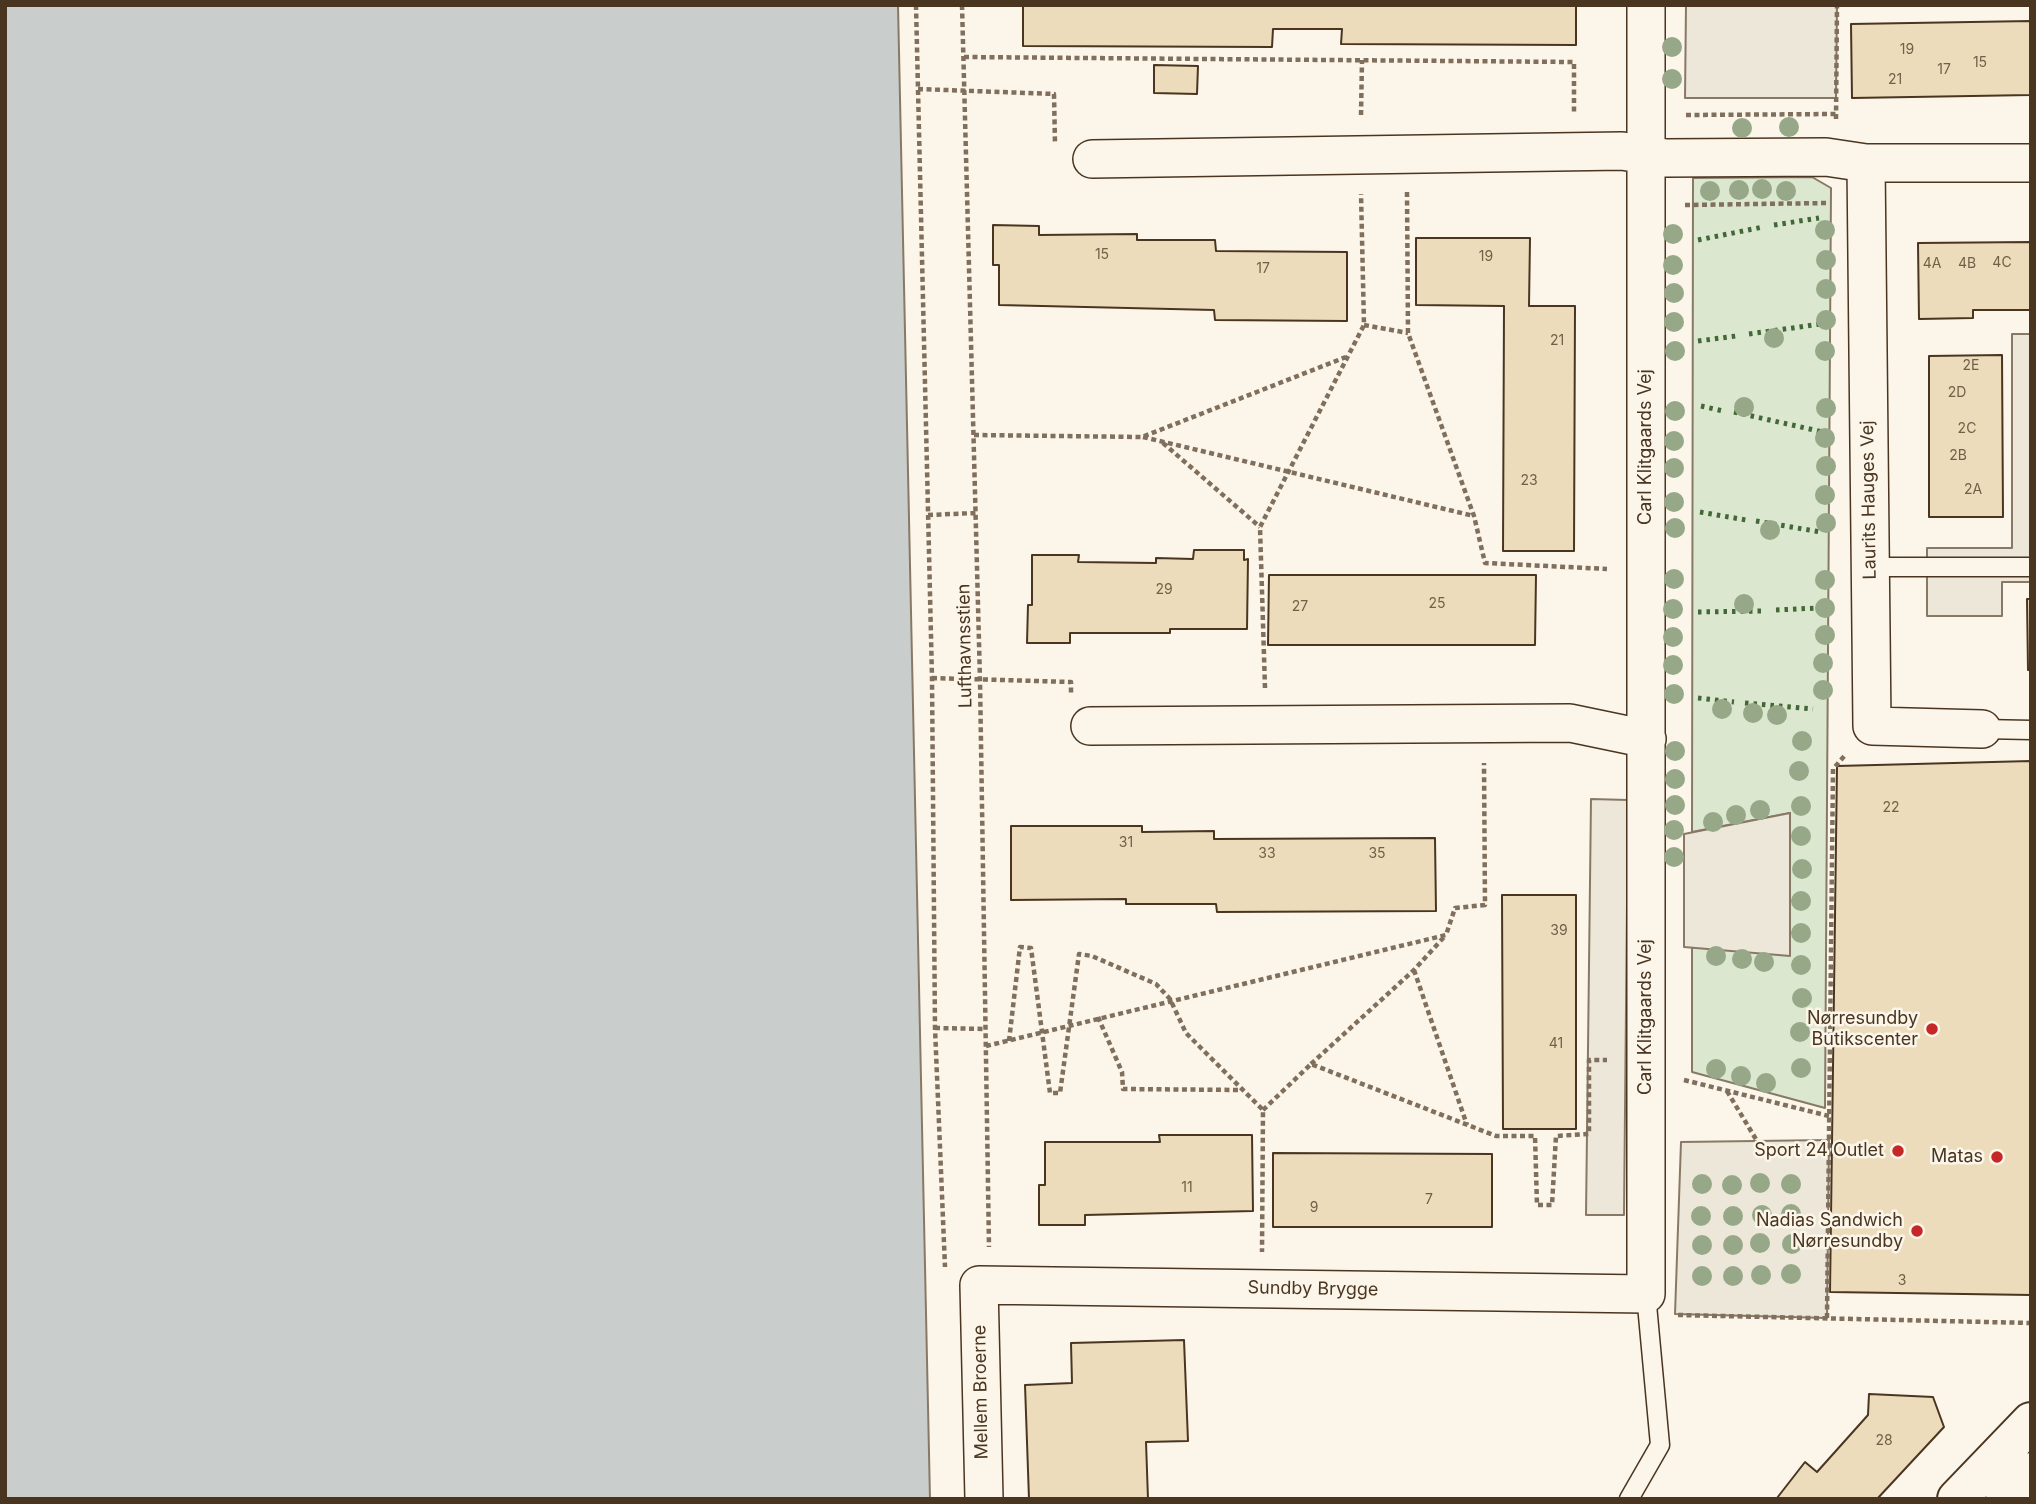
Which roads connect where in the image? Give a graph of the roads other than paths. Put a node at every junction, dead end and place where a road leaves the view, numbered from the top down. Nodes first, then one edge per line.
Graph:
1 (1646, 5) edge
2 (1645, 155) junction
3 (1092, 159) dead end
4 (1851, 161) junction
5 (2031, 163) edge
6 (1870, 567) junction
7 (2031, 567) edge
8 (1090, 726) dead end
9 (1982, 729) joint
10 (2031, 730) edge
11 (1647, 739) junction
12 (979, 1285) joint
13 (1646, 1294) junction
14 (2031, 1422) edge
15 (2031, 1472) edge
16 (984, 1499) edge
17 (1629, 1499) edge
18 (1957, 1499) edge
19 (2005, 1499) edge

1 - 2 street, Carl Klitgaards Vej
2 - 3 street
2 - 4 street
2 - 11 street, Carl Klitgaards Vej
4 - 5 street
4 - 6 street, Laurits Hauges Vej
6 - 7 lane
6 - 9 street, Laurits Hauges Vej
8 - 11 street
9 - 10 lane
11 - 13 street, Carl Klitgaards Vej
12 - 13 street, Sundby Brygge
12 - 16 street, Mellem Broerne
13 - 17 lane
14 - 18 main road
15 - 19 main road

